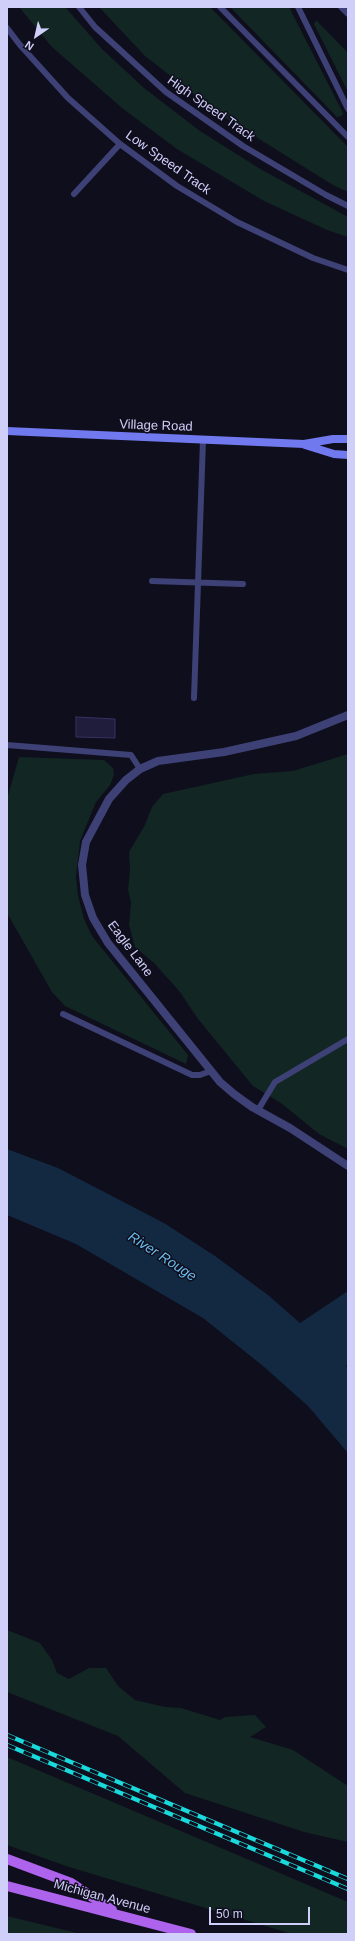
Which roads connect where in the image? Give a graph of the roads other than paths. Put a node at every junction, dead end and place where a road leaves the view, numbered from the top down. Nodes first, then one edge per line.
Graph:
1 (79, 7) edge
2 (220, 7) edge
3 (298, 7) edge
4 (341, 7) edge
5 (348, 14) edge
6 (7, 28) edge
7 (348, 109) edge
8 (348, 137) edge
9 (120, 144) junction
10 (74, 194) dead end
11 (348, 206) edge
12 (348, 270) edge
13 (7, 432) edge
14 (348, 439) edge
15 (202, 440) junction
16 (304, 444) junction
17 (348, 455) edge
18 (152, 581) dead end
19 (198, 583) junction
20 (244, 584) dead end
21 (194, 698) dead end
22 (348, 715) edge
23 (7, 745) edge
24 (140, 769) junction
25 (63, 1014) dead end
26 (348, 1039) edge
27 (211, 1071) junction
28 (258, 1110) junction
29 (348, 1166) edge
30 (7, 1858) edge
31 (7, 1886) edge
32 (120, 1915) junction
33 (191, 1934) edge

1 - 11 lane, High Speed Track
2 - 8 lane
3 - 7 lane
4 - 5 lane
6 - 9 lane, Low Speed Track
9 - 10 lane
9 - 12 lane, Low Speed Track
13 - 15 street, Village Road
14 - 16 street, Village Road
15 - 16 street, Village Road
15 - 19 lane
16 - 17 street, Village Road
18 - 19 lane
19 - 20 lane
19 - 21 lane
22 - 24 street, Eagle Lane
23 - 24 lane
24 - 27 street, Eagle Lane
25 - 27 lane
26 - 28 lane
27 - 28 street, Eagle Lane
28 - 29 street, Eagle Lane
30 - 32 main road
31 - 32 main road, Michigan Avenue
32 - 33 main road, Michigan Avenue

